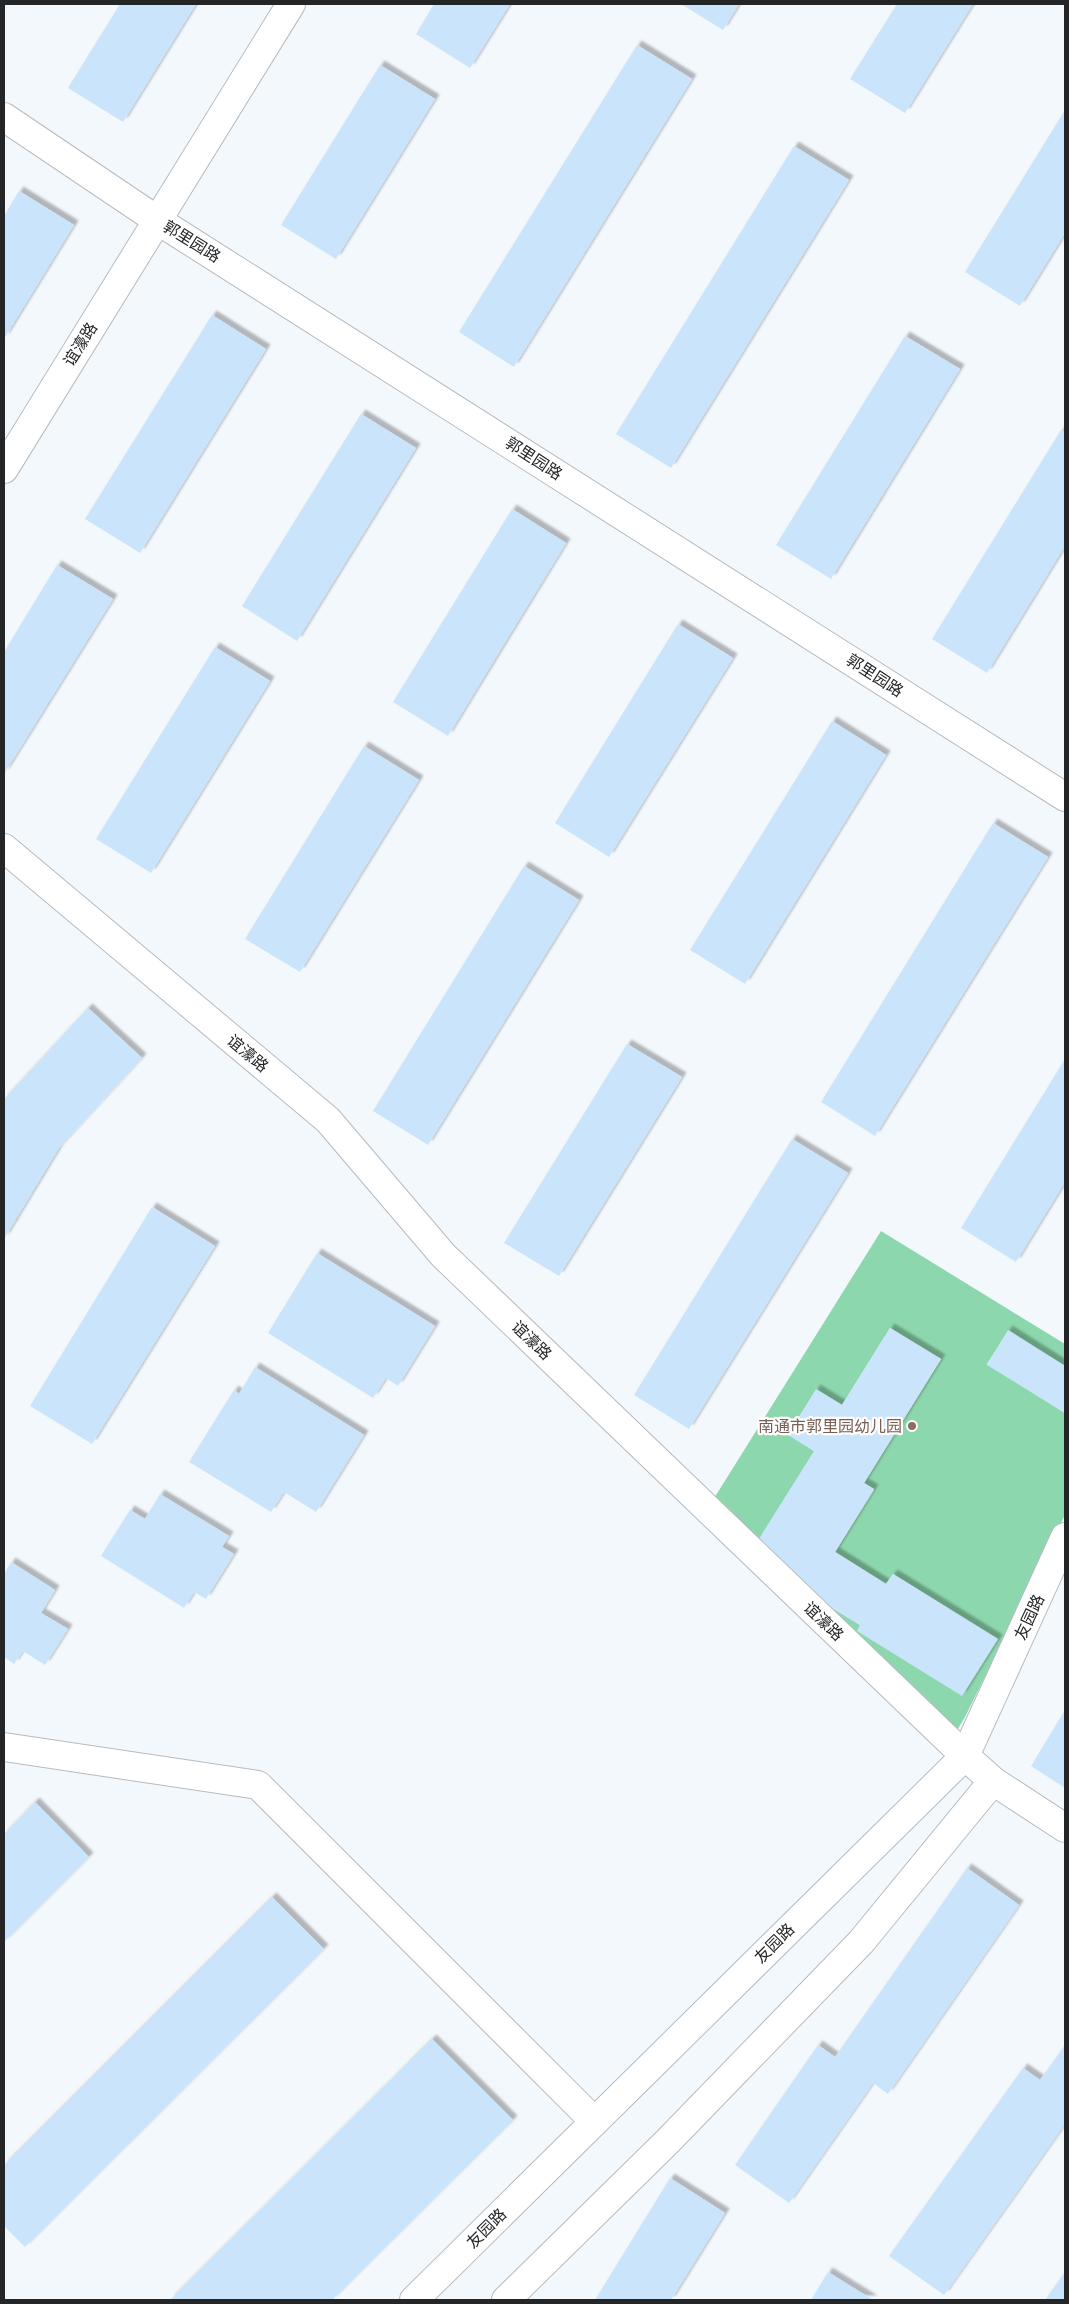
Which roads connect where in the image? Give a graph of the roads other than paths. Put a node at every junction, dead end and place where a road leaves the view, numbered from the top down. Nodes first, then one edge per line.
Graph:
1 (291, 4) edge
2 (4, 117) edge
3 (157, 220) junction
4 (5, 464) edge
5 (1065, 797) edge
6 (4, 848) edge
7 (1065, 1537) edge
8 (4, 1747) edge
9 (965, 1756) junction
10 (993, 1781) junction
11 (1065, 1828) edge
12 (594, 2122) junction
13 (414, 2300) edge
14 (506, 2300) edge

1 - 3 street, 谊濠路
2 - 3 street, 郭里园路
3 - 4 street, 谊濠路
3 - 5 street, 郭里园路
6 - 9 street, 谊濠路
7 - 9 street, 友园路
8 - 12 street
9 - 10 street, 谊濠路
9 - 12 street, 友园路
10 - 11 street, 谊濠路
10 - 14 street
12 - 13 street, 友园路

